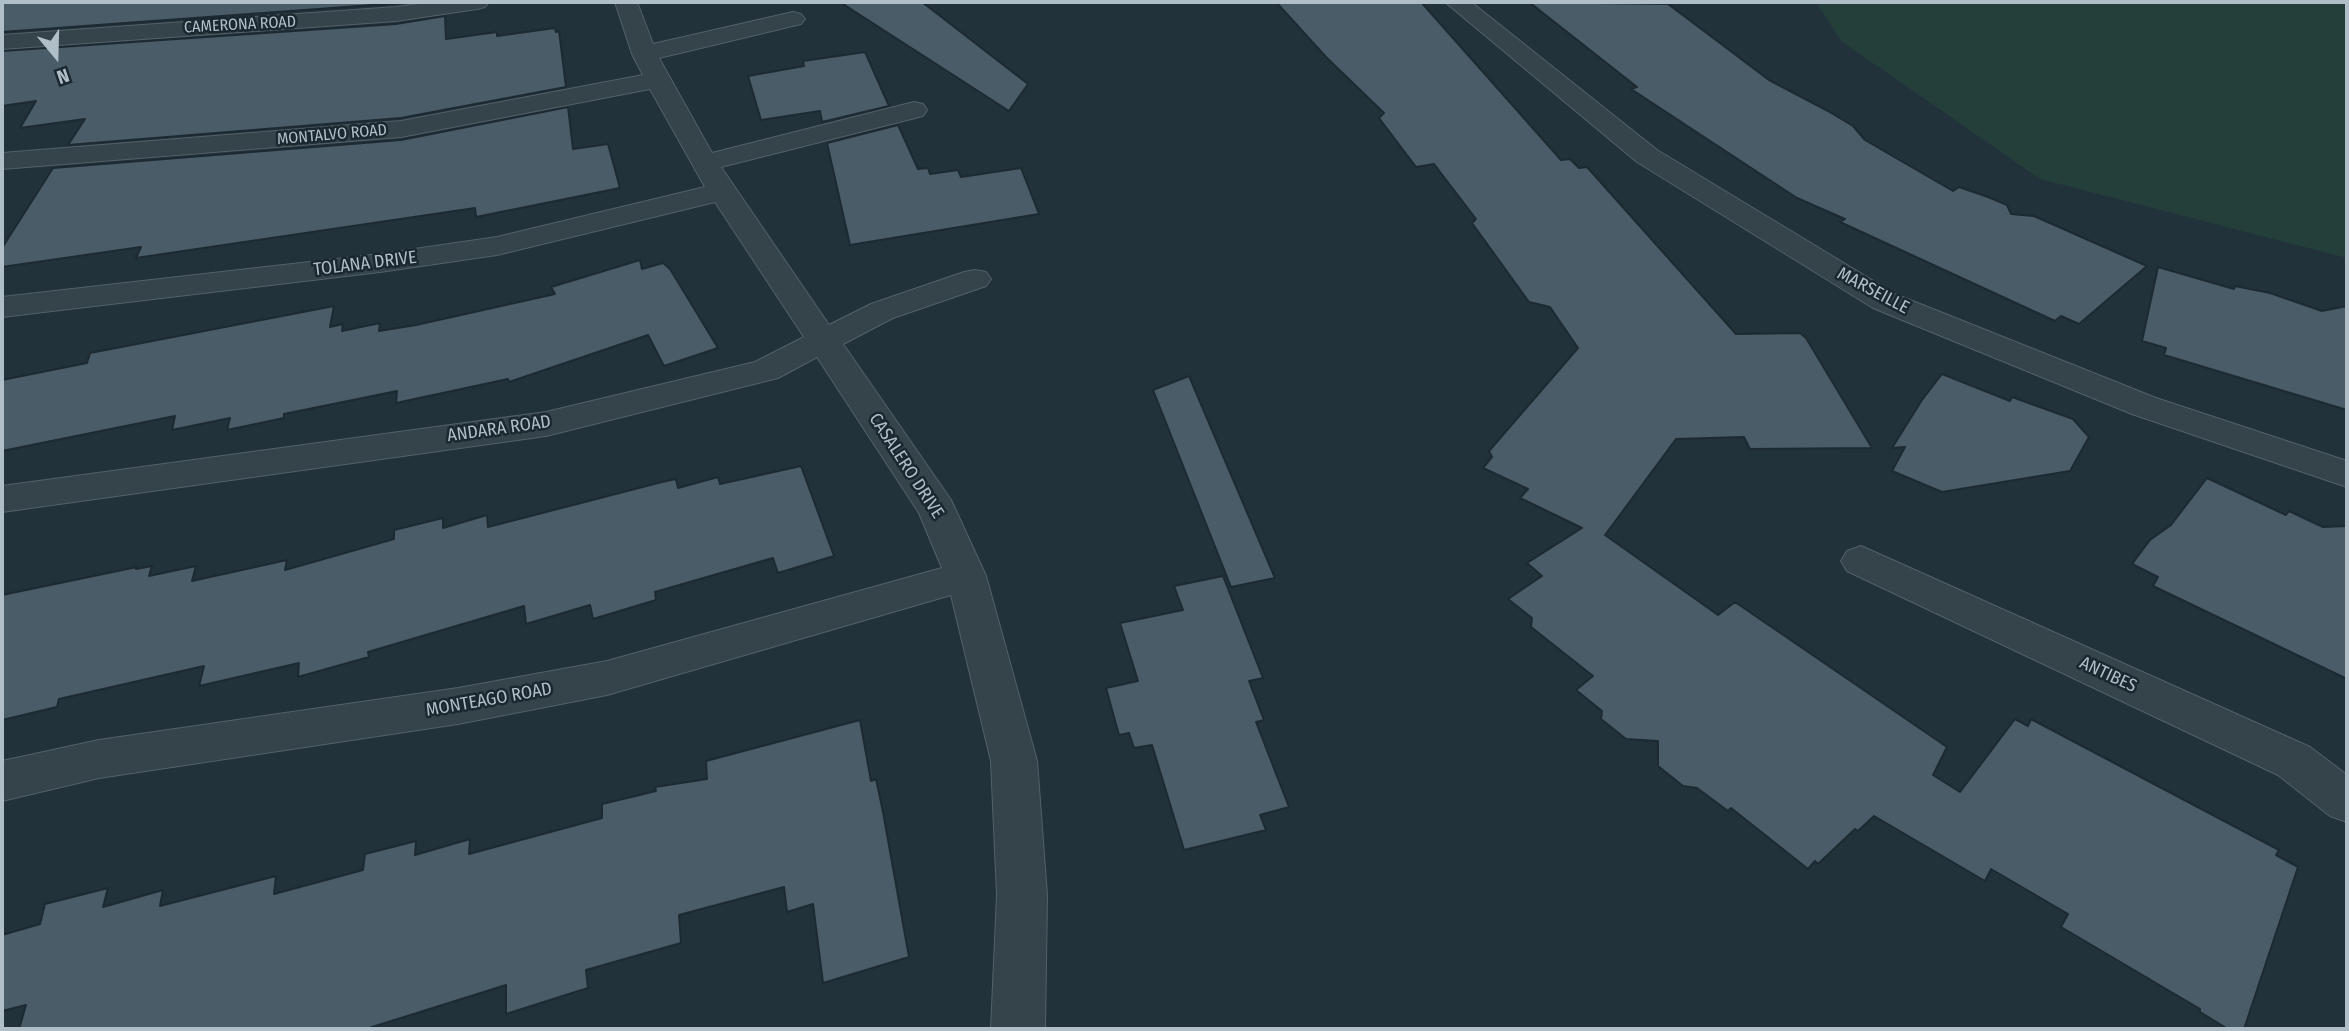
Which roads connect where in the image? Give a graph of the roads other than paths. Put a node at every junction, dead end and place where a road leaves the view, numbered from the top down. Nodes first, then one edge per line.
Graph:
1 (477, 2) edge
2 (626, 2) edge
3 (1457, 2) edge
4 (793, 19) dead end
5 (2, 42) edge
6 (651, 67) junction
7 (914, 110) dead end
8 (2, 161) edge
9 (713, 177) junction
10 (975, 279) dead end
11 (2, 307) edge
12 (824, 342) junction
13 (2347, 474) edge
14 (2, 499) edge
15 (1861, 561) dead end
16 (966, 576) junction
17 (2, 781) edge
18 (2347, 802) edge
19 (1017, 1029) edge

1 - 5 street, CAMERONA ROAD
2 - 6 street, CASALERO DRIVE
3 - 13 street, MARSEILLE
4 - 6 street, MONTALVO ROAD
6 - 8 street, MONTALVO ROAD
6 - 9 street, CASALERO DRIVE
7 - 9 street, TOLANA DRIVE
9 - 11 street, TOLANA DRIVE
9 - 12 street, CASALERO DRIVE
10 - 12 street, ANDARA ROAD
12 - 14 street, ANDARA ROAD
12 - 16 street, CASALERO DRIVE
15 - 18 street, ANTIBES
16 - 17 street, MONTEAGO ROAD
16 - 19 street, CASALERO DRIVE

